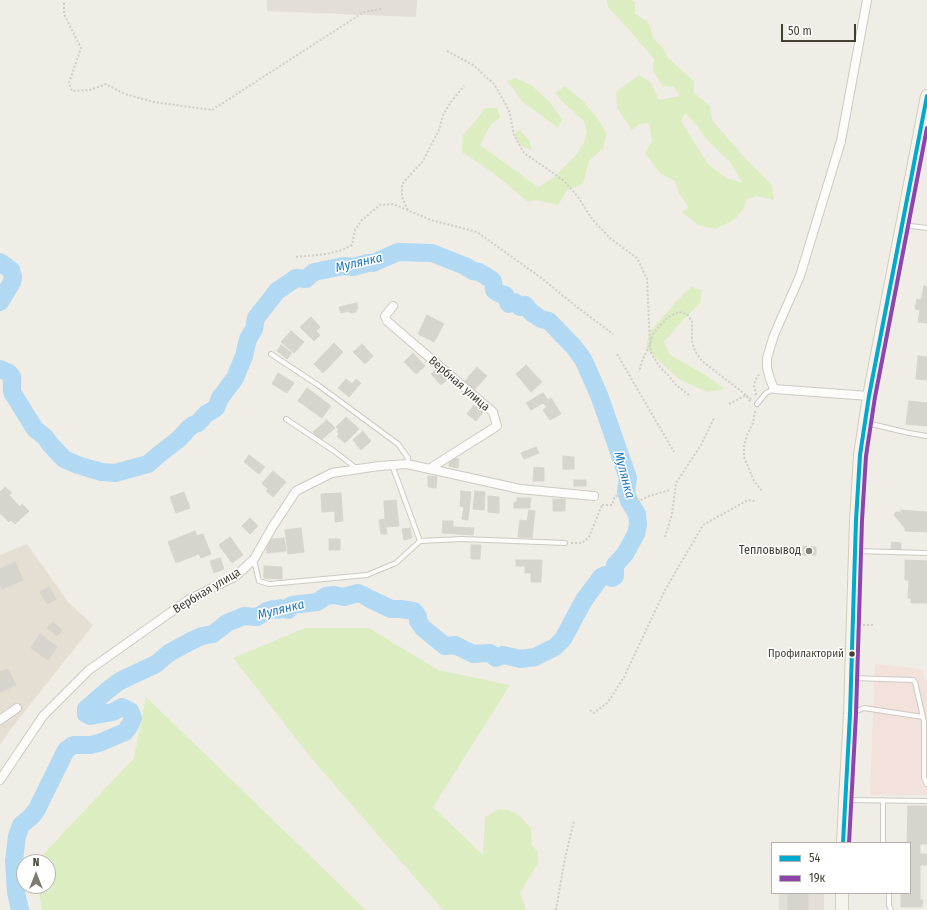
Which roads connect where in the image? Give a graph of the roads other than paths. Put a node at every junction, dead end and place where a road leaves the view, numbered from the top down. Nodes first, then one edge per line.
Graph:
1 (867, 0) edge
2 (927, 96) edge
3 (901, 225) junction
4 (927, 228) edge
5 (393, 306) dead end
6 (271, 354) dead end
7 (774, 389) junction
8 (868, 396) junction
9 (758, 404) road end
10 (286, 419) dead end
11 (865, 422) junction
12 (927, 436) edge
13 (407, 464) junction
14 (392, 465) junction
15 (357, 469) junction
16 (430, 469) junction
17 (594, 496) dead end
18 (420, 541) junction
19 (566, 543) road end
20 (855, 551) junction
21 (927, 553) edge
22 (254, 559) junction
23 (852, 678) junction
24 (17, 708) dead end
25 (850, 714) junction
26 (923, 717) junction
27 (0, 720) edge
28 (0, 780) edge
29 (927, 784) edge
30 (845, 800) junction
31 (883, 800) junction
32 (927, 801) edge
33 (843, 842) edge
34 (883, 842) edge
35 (842, 894) edge
36 (889, 894) edge
37 (842, 910) edge
38 (891, 910) edge

1 - 7 street
2 - 3 main road
3 - 4 lane
3 - 8 main road
5 - 16 street, Вербная улица
6 - 13 lane
7 - 8 street
7 - 9 lane
8 - 11 main road
10 - 15 lane
11 - 12 lane
11 - 20 main road
13 - 14 street, Вербная улица
13 - 16 street, Вербная улица
14 - 15 street, Вербная улица
14 - 18 lane
15 - 22 street, Вербная улица
16 - 17 street, Вербная улица
18 - 19 lane
18 - 22 lane
20 - 21 lane
20 - 23 main road
22 - 28 street, Вербная улица
23 - 25 main road
23 - 26 lane
24 - 27 street
25 - 26 lane
25 - 30 main road
26 - 29 lane
30 - 31 lane
30 - 33 main road
31 - 32 lane
31 - 34 lane
35 - 37 main road
36 - 38 lane

